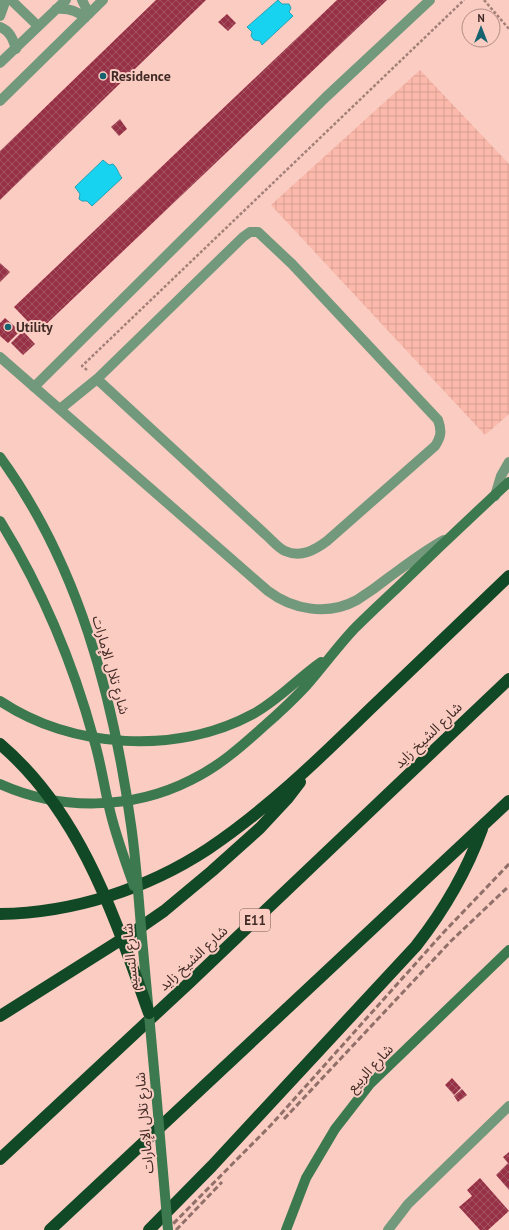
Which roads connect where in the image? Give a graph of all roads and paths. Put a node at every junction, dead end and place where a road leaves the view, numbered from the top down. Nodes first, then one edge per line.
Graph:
1 (4, 0) edge
2 (11, 0) edge
3 (66, 0) edge
4 (82, 0) edge
5 (103, 0) edge
6 (430, 0) edge
7 (464, 0) edge
8 (484, 0) edge
9 (56, 9) junction
10 (0, 16) edge
11 (87, 16) junction
12 (38, 26) junction
13 (0, 27) edge
14 (509, 29) edge
15 (16, 49) junction
16 (0, 64) edge
17 (0, 102) edge
18 (0, 357) edge
19 (97, 380) junction
20 (34, 387) junction
21 (60, 409) junction
22 (0, 457) edge
23 (509, 462) edge
24 (509, 482) edge
25 (495, 496) junction
26 (0, 521) edge
27 (452, 535) junction
28 (509, 576) edge
29 (330, 657) junction
30 (509, 679) edge
31 (0, 701) edge
32 (0, 744) edge
33 (309, 768) junction
34 (0, 784) edge
35 (509, 801) edge
36 (484, 826) junction
37 (138, 899) junction
38 (0, 914) edge
39 (509, 950) edge
40 (149, 1013) junction
41 (0, 1016) edge
42 (509, 1106) edge
43 (0, 1159) edge
44 (50, 1230) edge
45 (149, 1230) edge
46 (168, 1230) edge
47 (286, 1230) edge
48 (388, 1230) edge

1 - 10 street
2 - 12 street
3 - 9 street
4 - 11 street
5 - 11 street
6 - 20 street
7 - 19 path
8 - 14 path
9 - 11 street
9 - 12 street
11 - 17 street
12 - 15 street
13 - 15 street
15 - 16 street
18 - 20 street
19 - 19 street
19 - 21 street
20 - 21 street
21 - 27 street
22 - 37 main road, شارع تلال الإمارات, bridge
23 - 25 street
24 - 25 main road
25 - 27 main road
26 - 37 main road, bridge
27 - 29 main road
28 - 33 highway
29 - 31 main road
29 - 34 main road
30 - 43 highway, شارع الشيخ زايد / E11
32 - 40 highway, bridge
33 - 38 highway
33 - 41 highway
35 - 36 highway
36 - 44 highway
36 - 45 highway
37 - 40 main road, شارع النسيم, bridge
39 - 47 main road, شارع الربيع
40 - 46 main road, شارع تلال الإمارات, bridge
42 - 48 street

